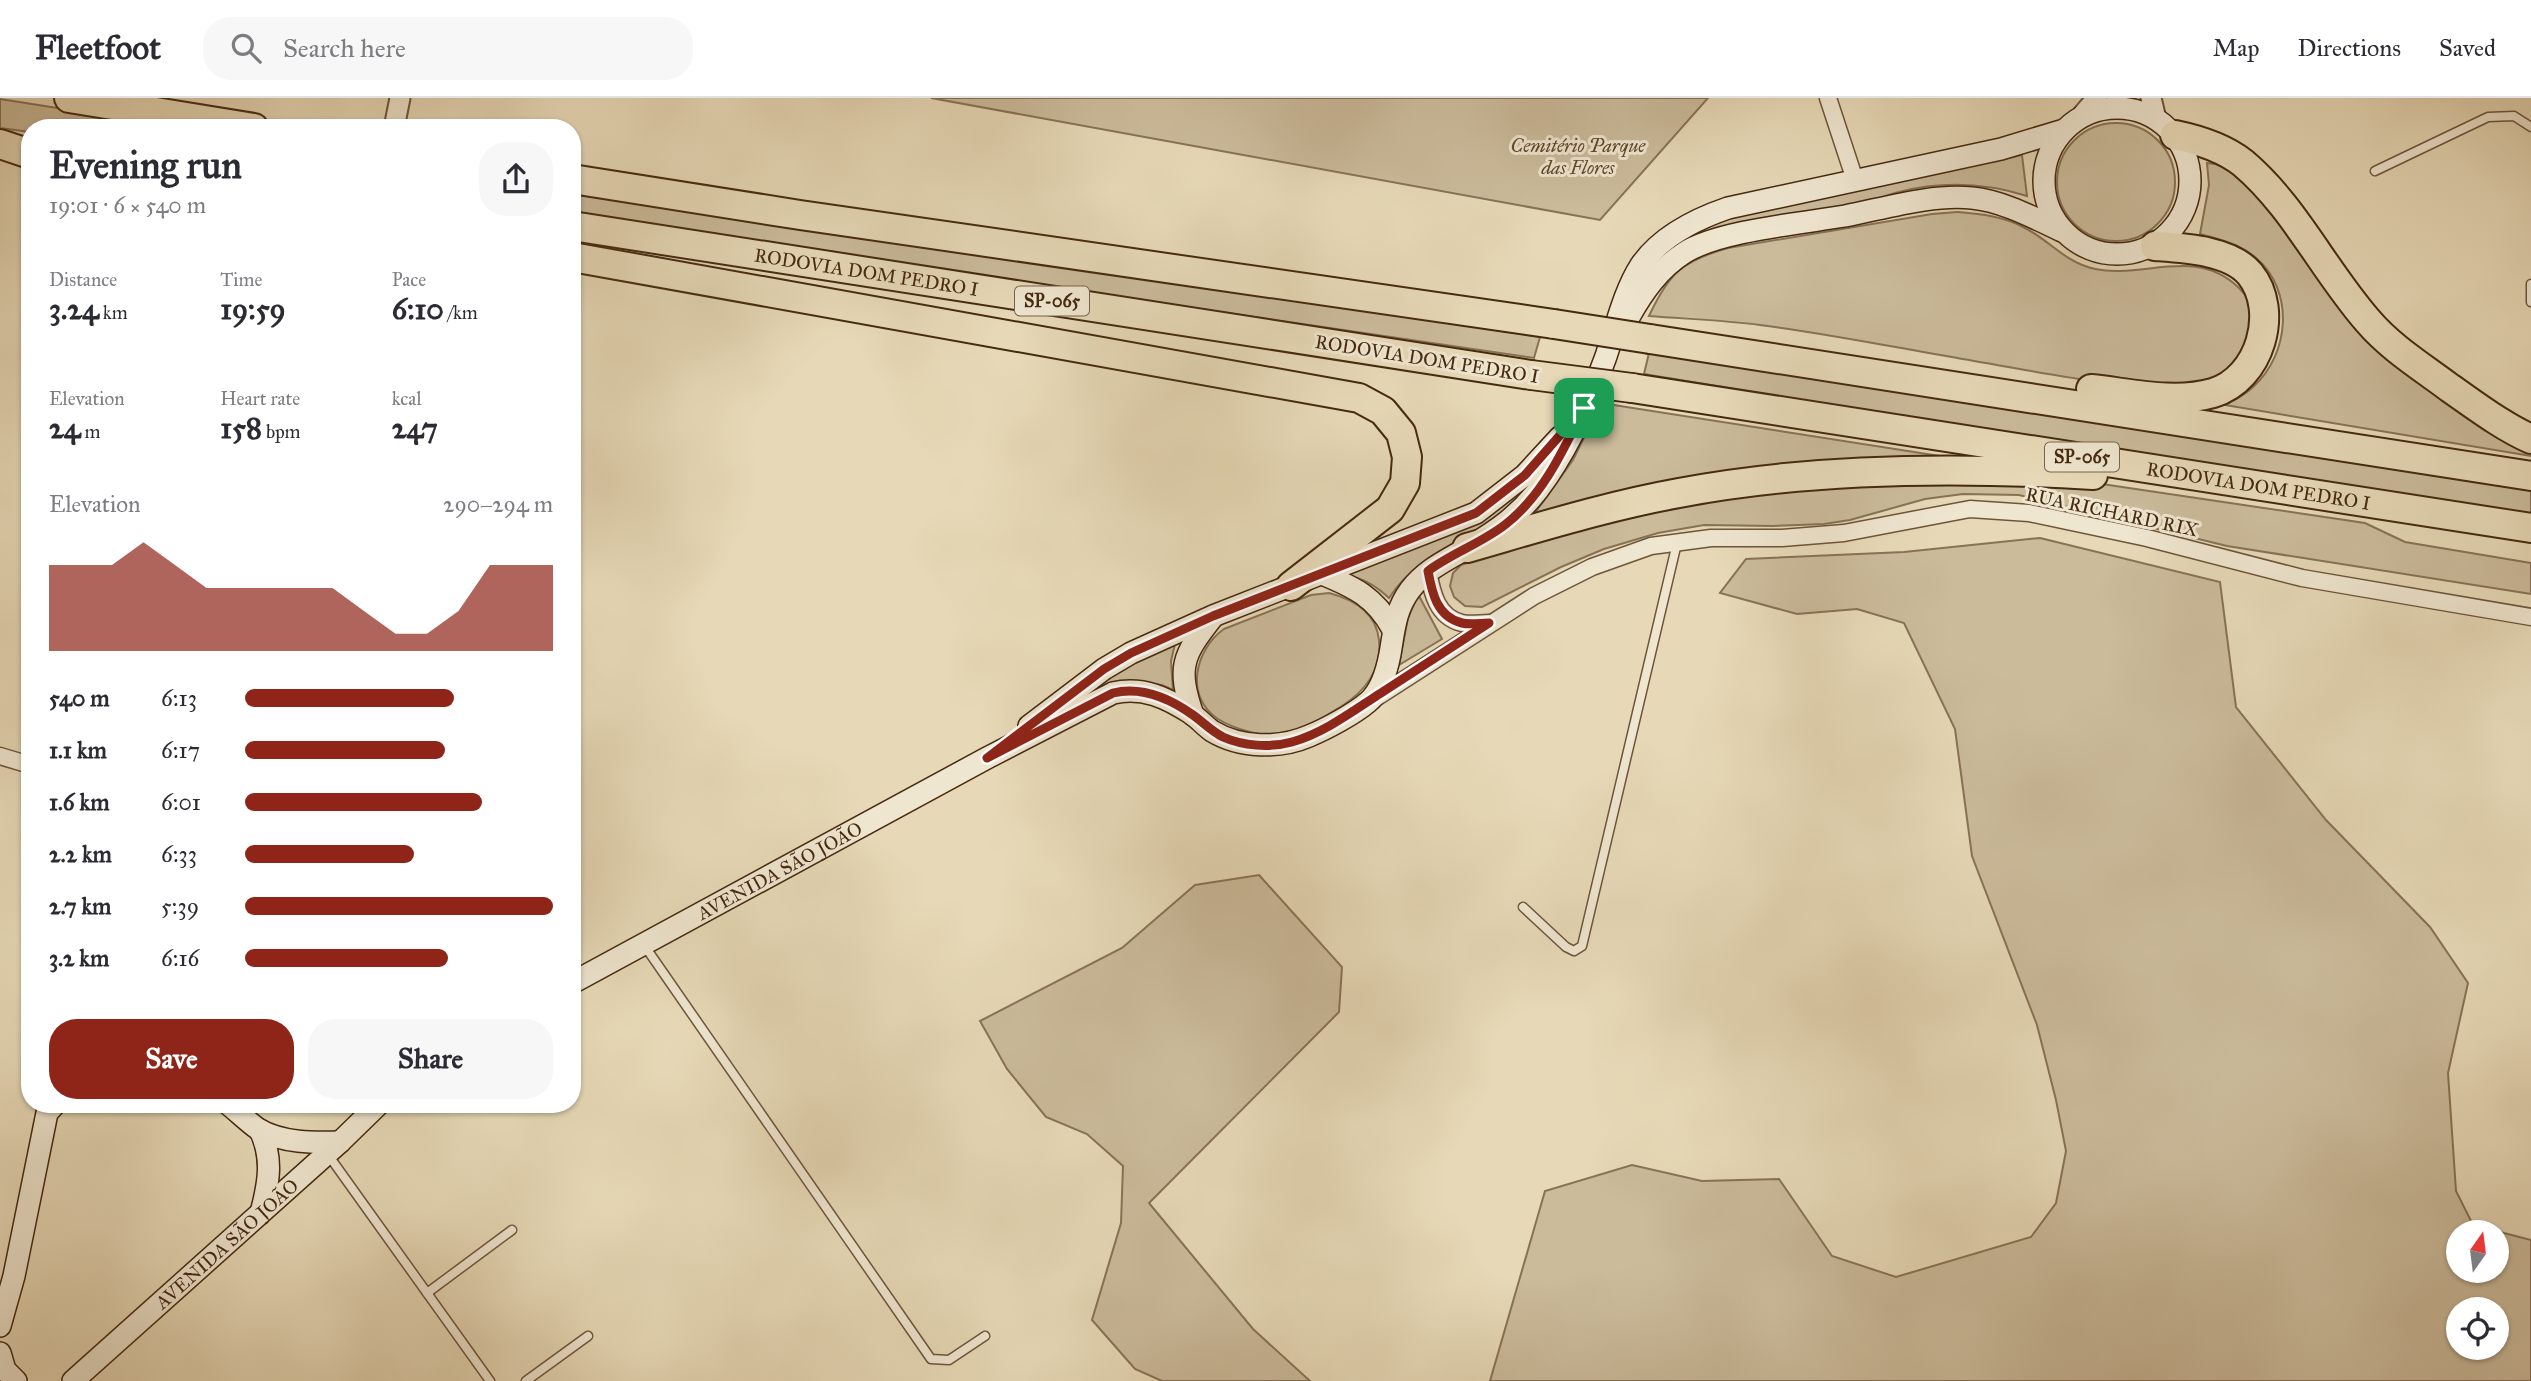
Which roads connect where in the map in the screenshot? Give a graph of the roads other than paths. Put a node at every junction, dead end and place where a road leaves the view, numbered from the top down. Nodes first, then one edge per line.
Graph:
1 (69, 98) edge
2 (1828, 98) edge
3 (400, 99) edge
4 (2090, 106) edge
5 (2161, 117) edge
6 (198, 119) edge
7 (396, 119) edge
8 (2531, 127) edge
9 (2064, 130) junction
10 (0, 141) edge
11 (21, 143) edge
12 (21, 149) edge
13 (2375, 171) dead end
14 (581, 180) edge
15 (1854, 180) junction
16 (581, 227) edge
17 (2062, 230) junction
18 (2155, 246) junction
19 (581, 259) edge
20 (2531, 284) edge
21 (2531, 302) edge
22 (1752, 355) junction
23 (1604, 362) junction
24 (1584, 408) junction
25 (2531, 439) edge
26 (2531, 476) edge
27 (2273, 487) junction
28 (2531, 528) edge
29 (1677, 542) junction
30 (1467, 548) junction
31 (1428, 571) junction
32 (1321, 574) junction
33 (1290, 586) junction
34 (1213, 616) junction
35 (2531, 617) edge
36 (1489, 623) junction
37 (1392, 628) junction
38 (1370, 701) junction
39 (1193, 715) junction
40 (0, 756) edge
41 (987, 758) junction
42 (21, 762) edge
43 (1523, 907) dead end
44 (644, 945) junction
45 (581, 979) edge
46 (49, 1113) edge
47 (239, 1113) edge
48 (370, 1113) edge
49 (260, 1130) junction
50 (333, 1148) junction
51 (262, 1209) junction
52 (512, 1230) dead end
53 (427, 1293) junction
54 (0, 1326) edge
55 (589, 1336) dead end
56 (985, 1336) dead end
57 (0, 1353) edge
58 (16, 1381) edge
59 (73, 1381) edge
60 (490, 1381) edge
61 (526, 1381) edge

1 - 6 highway
2 - 15 street
3 - 7 street
4 - 5 main road
4 - 9 main road
5 - 18 main road
5 - 25 highway
8 - 13 lane
9 - 15 main road
9 - 17 main road
10 - 11 highway
10 - 12 highway
14 - 22 highway, bridge
15 - 23 main road
16 - 27 highway, RODOVIA DOM PEDRO I / SP-065, bridge
17 - 18 main road
17 - 23 main road
18 - 22 highway
19 - 33 highway
20 - 21 lane
22 - 26 highway
23 - 24 main road
24 - 30 main road
24 - 32 main road
27 - 28 highway, RODOVIA DOM PEDRO I / SP-065
27 - 30 highway
29 - 35 street, RUA RICHARD RIX
29 - 36 street, RUA RICHARD RIX
29 - 43 lane
30 - 31 main road
31 - 36 street
31 - 37 main road
32 - 33 main road
32 - 37 main road
33 - 34 main road
34 - 39 main road
34 - 41 main road
36 - 38 street, RUA RICHARD RIX
37 - 38 main road
38 - 39 main road
39 - 41 main road
40 - 42 street
41 - 44 main road, AVENIDA SÃO JOÃO
44 - 45 main road, AVENIDA SÃO JOÃO
44 - 56 lane
46 - 54 main road
47 - 49 main road
48 - 50 main road, AVENIDA SÃO JOÃO
49 - 50 main road
49 - 51 main road
50 - 51 main road, AVENIDA SÃO JOÃO
50 - 53 lane
51 - 59 main road, AVENIDA SÃO JOÃO
52 - 53 lane
53 - 60 lane
55 - 61 lane
57 - 58 main road

